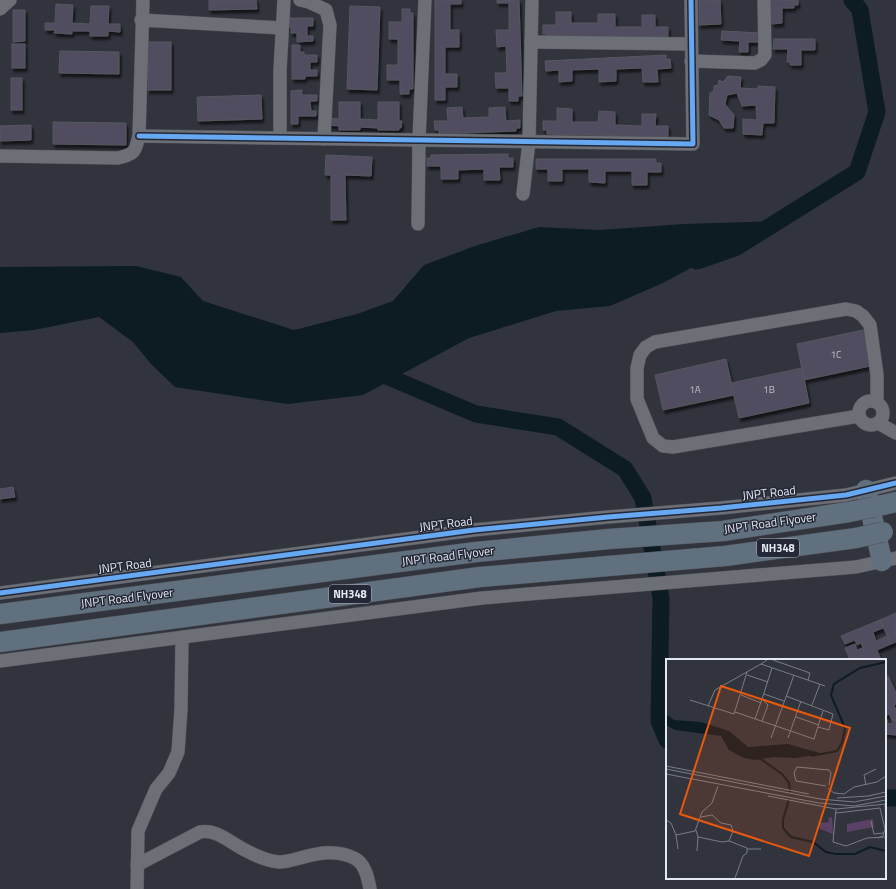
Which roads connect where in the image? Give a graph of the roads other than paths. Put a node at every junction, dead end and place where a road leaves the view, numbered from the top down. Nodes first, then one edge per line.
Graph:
1 (10, 0) edge
2 (143, 0) edge
3 (284, 0) edge
4 (300, 0) edge
5 (425, 0) edge
6 (532, 0) edge
7 (691, 0) edge
8 (764, 0) edge
9 (0, 9) edge
10 (142, 20) junction
11 (282, 28) junction
12 (531, 42) junction
13 (691, 44) junction
14 (692, 62) junction
15 (139, 136) junction
16 (280, 138) junction
17 (324, 139) junction
18 (419, 140) junction
19 (529, 142) junction
20 (0, 156) edge
21 (523, 194) dead end
22 (418, 224) dead end
23 (877, 402) junction
24 (859, 416) junction
25 (878, 423) junction
26 (896, 433) edge
27 (896, 483) edge
28 (870, 498) junction
29 (896, 502) edge
30 (890, 531) edge
31 (889, 559) edge
32 (0, 593) edge
33 (0, 614) edge
34 (182, 637) junction
35 (0, 642) edge
36 (0, 661) edge
37 (137, 865) junction
38 (136, 889) edge
39 (370, 889) edge

1 - 9 street
2 - 10 street
3 - 11 street
4 - 17 street
5 - 18 street
6 - 12 street
7 - 13 street
8 - 14 street
10 - 11 street
10 - 15 street
11 - 16 street
12 - 13 street
12 - 19 street
13 - 14 street
14 - 19 street
15 - 16 street
15 - 20 street
16 - 17 street
17 - 18 street
18 - 19 street
18 - 22 street
19 - 21 street
23 - 24 street
23 - 24 street
23 - 25 street
24 - 25 street
25 - 26 street
27 - 28 street, JNPT Road
28 - 29 highway, JNPT Road Flyover / NH348
28 - 31 highway
28 - 32 street, JNPT Road
28 - 33 highway, JNPT Road Flyover / NH348, bridge
30 - 35 highway, JNPT Road Flyover / NH348, bridge
31 - 34 street
34 - 36 street
34 - 37 street
37 - 38 street
37 - 39 street

